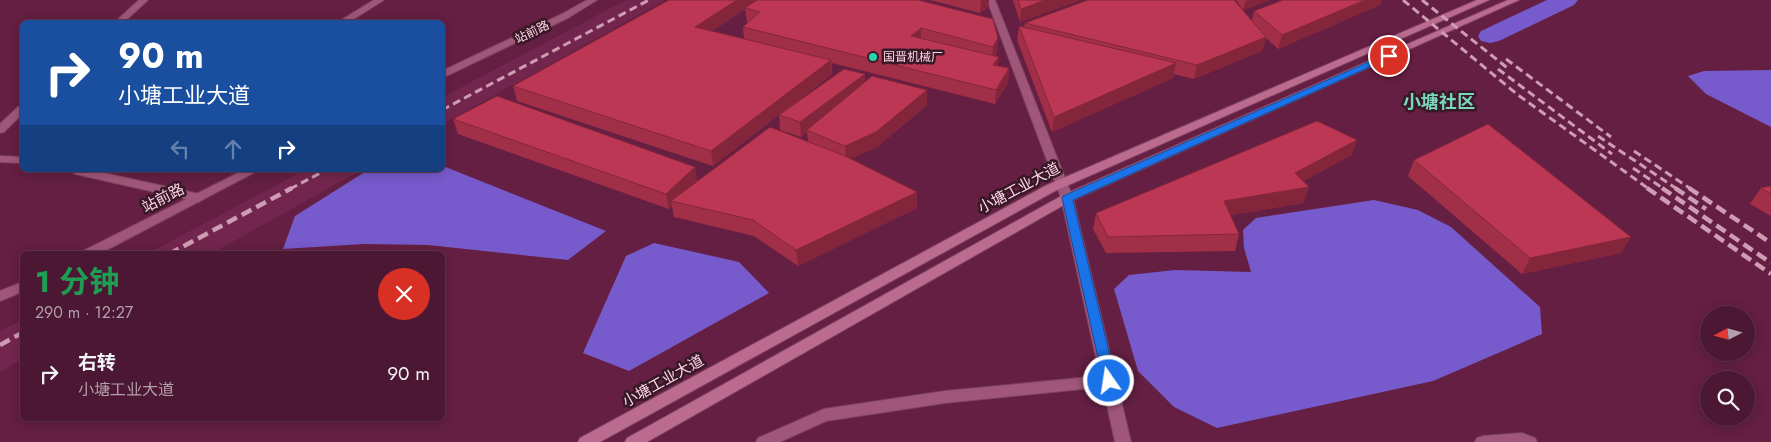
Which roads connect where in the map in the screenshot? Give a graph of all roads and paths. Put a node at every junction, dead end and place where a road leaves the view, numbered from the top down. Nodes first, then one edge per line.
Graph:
1 (144, 0) edge
2 (380, 0) edge
3 (592, 0) edge
4 (991, 0) edge
5 (1485, 0) edge
6 (1514, 0) edge
7 (121, 20) edge
8 (346, 20) edge
9 (445, 74) edge
10 (20, 112) edge
11 (0, 130) edge
12 (0, 159) edge
13 (20, 160) edge
14 (100, 172) edge
15 (249, 172) edge
16 (1062, 183) junction
17 (199, 198) junction
18 (1067, 198) junction
19 (94, 251) edge
20 (20, 288) edge
21 (0, 296) edge
22 (1109, 381) junction
23 (586, 442) edge
24 (633, 442) edge
25 (764, 442) edge
26 (1123, 442) edge
27 (1483, 442) edge
28 (1529, 442) edge

1 - 7 street
2 - 8 street
3 - 9 street, 站前路
4 - 16 street
5 - 16 main road, 小塘工业大道
6 - 18 main road
10 - 11 street
12 - 13 street
14 - 17 street
15 - 17 street, 站前路
16 - 18 street
16 - 23 main road, 小塘工业大道
17 - 19 street, 站前路
18 - 22 street
18 - 24 main road
20 - 21 street
22 - 25 street
22 - 26 street
27 - 28 street

